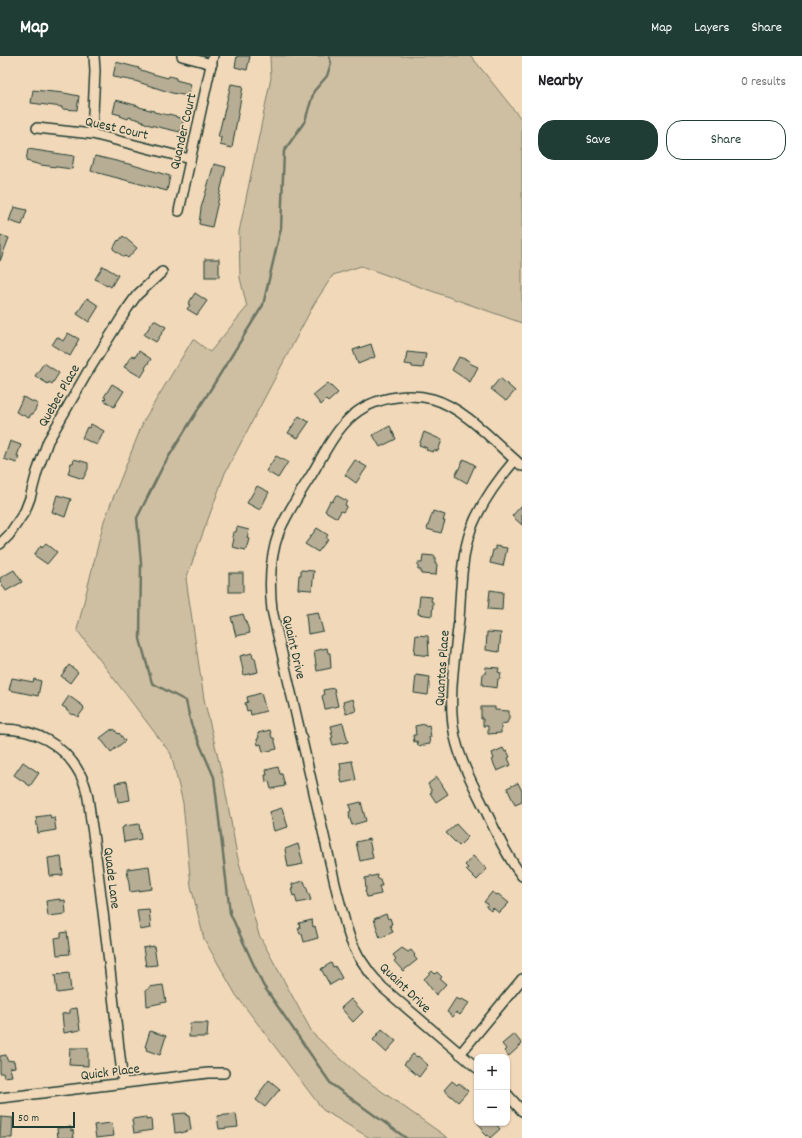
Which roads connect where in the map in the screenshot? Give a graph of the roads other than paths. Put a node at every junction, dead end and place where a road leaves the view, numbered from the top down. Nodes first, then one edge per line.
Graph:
1 (94, 56) edge
2 (182, 56) edge
3 (212, 60) edge
4 (37, 128) dead end
5 (92, 134) junction
6 (190, 159) junction
7 (178, 211) dead end
8 (162, 272) dead end
9 (519, 463) edge
10 (0, 544) edge
11 (0, 729) edge
12 (522, 876) edge
13 (522, 979) edge
14 (460, 1054) junction
15 (474, 1066) edge
16 (224, 1073) dead end
17 (123, 1083) junction
18 (0, 1098) edge
19 (510, 1098) edge
20 (522, 1112) edge

1 - 5 street
2 - 3 street
3 - 6 street, Quander Court
4 - 5 street, Quest Court
5 - 6 street, Quest Court
6 - 7 street, Quander Court
8 - 10 street, Quebec Place
9 - 12 street, Quantas Place
9 - 14 street, Quaint Drive
11 - 17 street, Quade Lane
13 - 14 street
14 - 15 street, Quaint Drive
16 - 17 street, Quick Place
17 - 18 street, Quick Place
19 - 20 street

